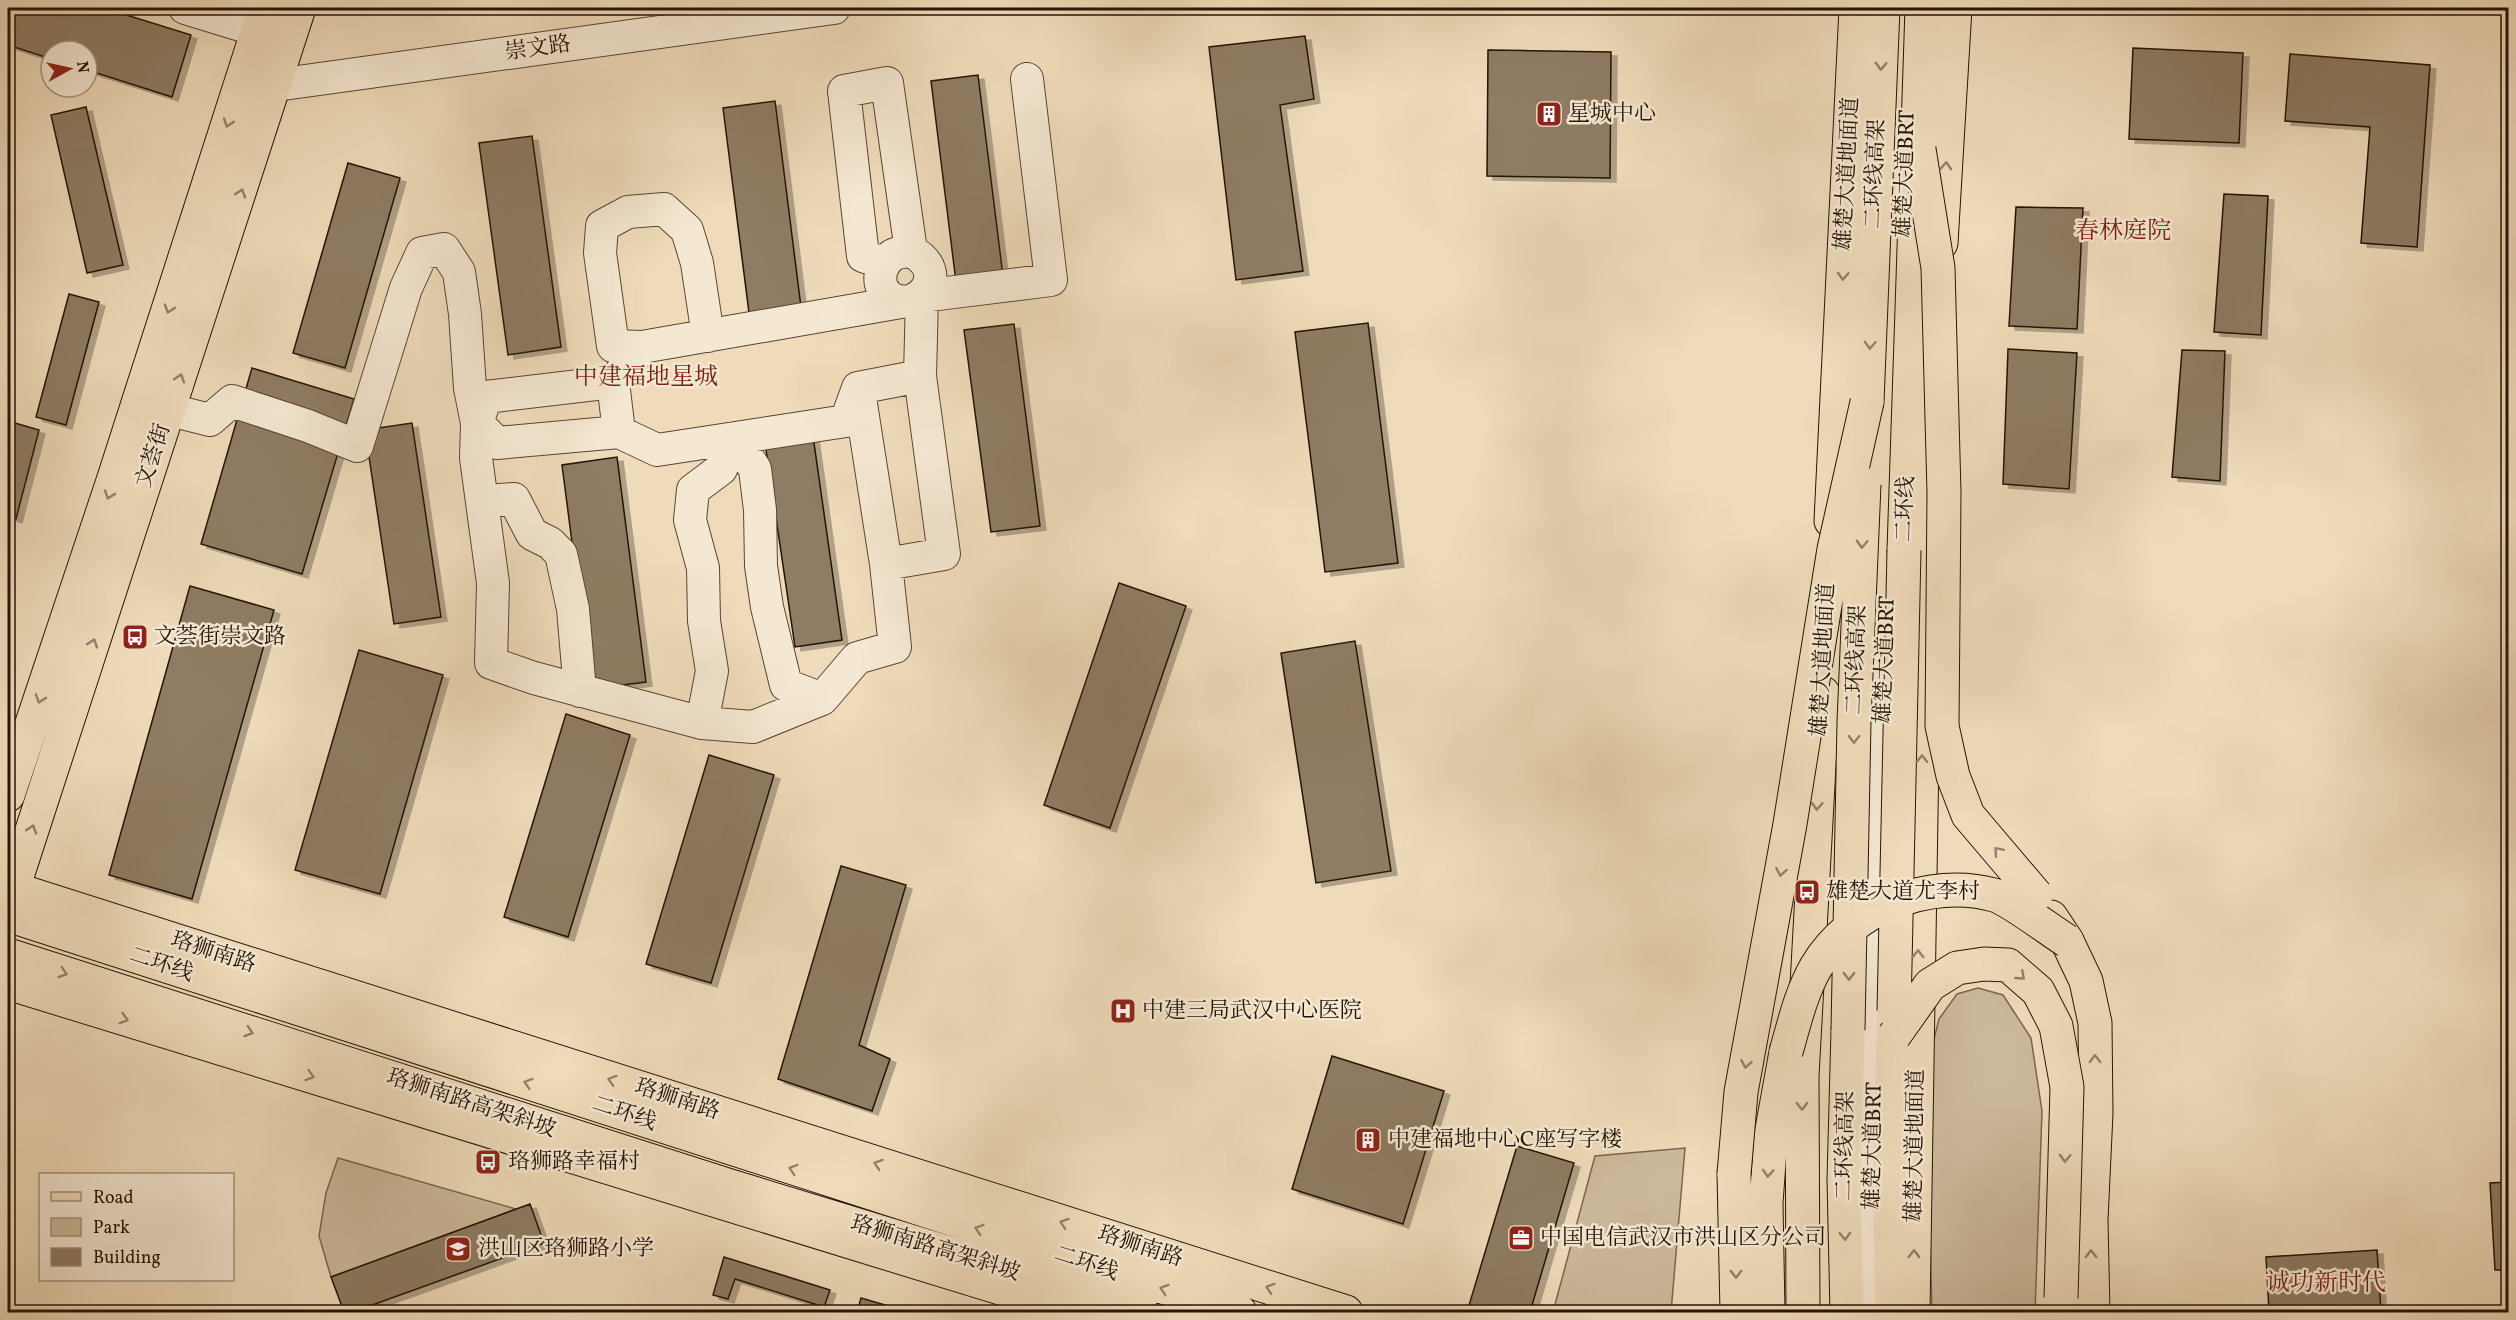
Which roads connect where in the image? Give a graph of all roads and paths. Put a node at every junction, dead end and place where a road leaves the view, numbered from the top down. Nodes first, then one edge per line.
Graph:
1 (185, 8) edge
2 (299, 8) edge
3 (834, 8) edge
4 (1883, 8) edge
5 (1913, 8) edge
6 (1922, 8) edge
7 (1955, 8) edge
8 (768, 12) edge
9 (1852, 17) edge
10 (261, 19) edge
11 (243, 76) junction
12 (1027, 79) dead end
13 (276, 85) junction
14 (1919, 149) junction
15 (897, 257) junction
16 (911, 299) junction
17 (708, 336) junction
18 (642, 347) junction
19 (920, 376) junction
20 (613, 382) junction
21 (858, 388) junction
22 (1868, 402) junction
23 (170, 410) junction
24 (477, 423) junction
25 (619, 432) junction
26 (735, 438) junction
27 (483, 501) junction
28 (886, 564) junction
29 (580, 691) junction
30 (822, 699) junction
31 (702, 723) junction
32 (8, 795) edge
33 (9, 899) edge
34 (2067, 941) junction
35 (8, 955) edge
36 (8, 983) edge
37 (1894, 1023) junction
38 (1803, 1255) junction
39 (1078, 1312) edge
40 (1142, 1312) edge
41 (1240, 1312) edge
42 (1346, 1312) edge
43 (1737, 1312) edge
44 (1768, 1312) edge
45 (1779, 1312) edge
46 (1803, 1312) edge
47 (1847, 1312) edge
48 (1873, 1312) edge
49 (1892, 1312) edge
50 (1913, 1312) edge
51 (2057, 1312) edge
52 (2093, 1312) edge

1 - 10 street
2 - 13 main road, 文荟街
3 - 8 street, 崇文路
4 -> 22 main road, 二环线高架
5 - 48 street, 雄楚大道BRT
6 - 14 main road, 二环线
50 -> 7 main road, 雄楚大道地面道
8 - 13 street, 崇文路
9 -> 38 main road, 雄楚大道地面道
10 - 11 main road, 文荟街
11 - 13 street, 崇文路
11 -> 32 main road, 文荟街
12 - 16 street
23 -> 13 main road, 文荟街
34 -> 14 main road, bridge
14 - 37 main road, 二环线, bridge
15 - 15 street
15 - 16 street
15 - 16 street
16 - 17 street
16 - 19 street
17 - 18 street
17 - 18 street
18 - 20 street
19 - 21 street
19 - 28 street
20 - 24 street
20 - 25 street
21 - 26 street
21 - 28 street
22 -> 43 main road, bridge
22 -> 47 main road, 二环线高架, bridge
23 - 24 street
33 -> 23 main road, 文荟街
24 - 25 street
24 - 27 street
25 - 26 street
26 - 30 street
26 - 31 street
27 - 29 street
27 - 29 street
28 - 30 street
29 - 31 street
30 - 31 street
41 -> 33 main road, 二环线
42 -> 33 main road, 珞狮南路
34 -> 44 main road, bridge
52 -> 34 main road
35 -> 40 main road, 珞狮南路高架斜坡
36 -> 39 main road
37 - 49 main road, 二环线
37 -> 51 main road, bridge
38 - 45 main road
38 - 46 main road, 雄楚大道地面道

